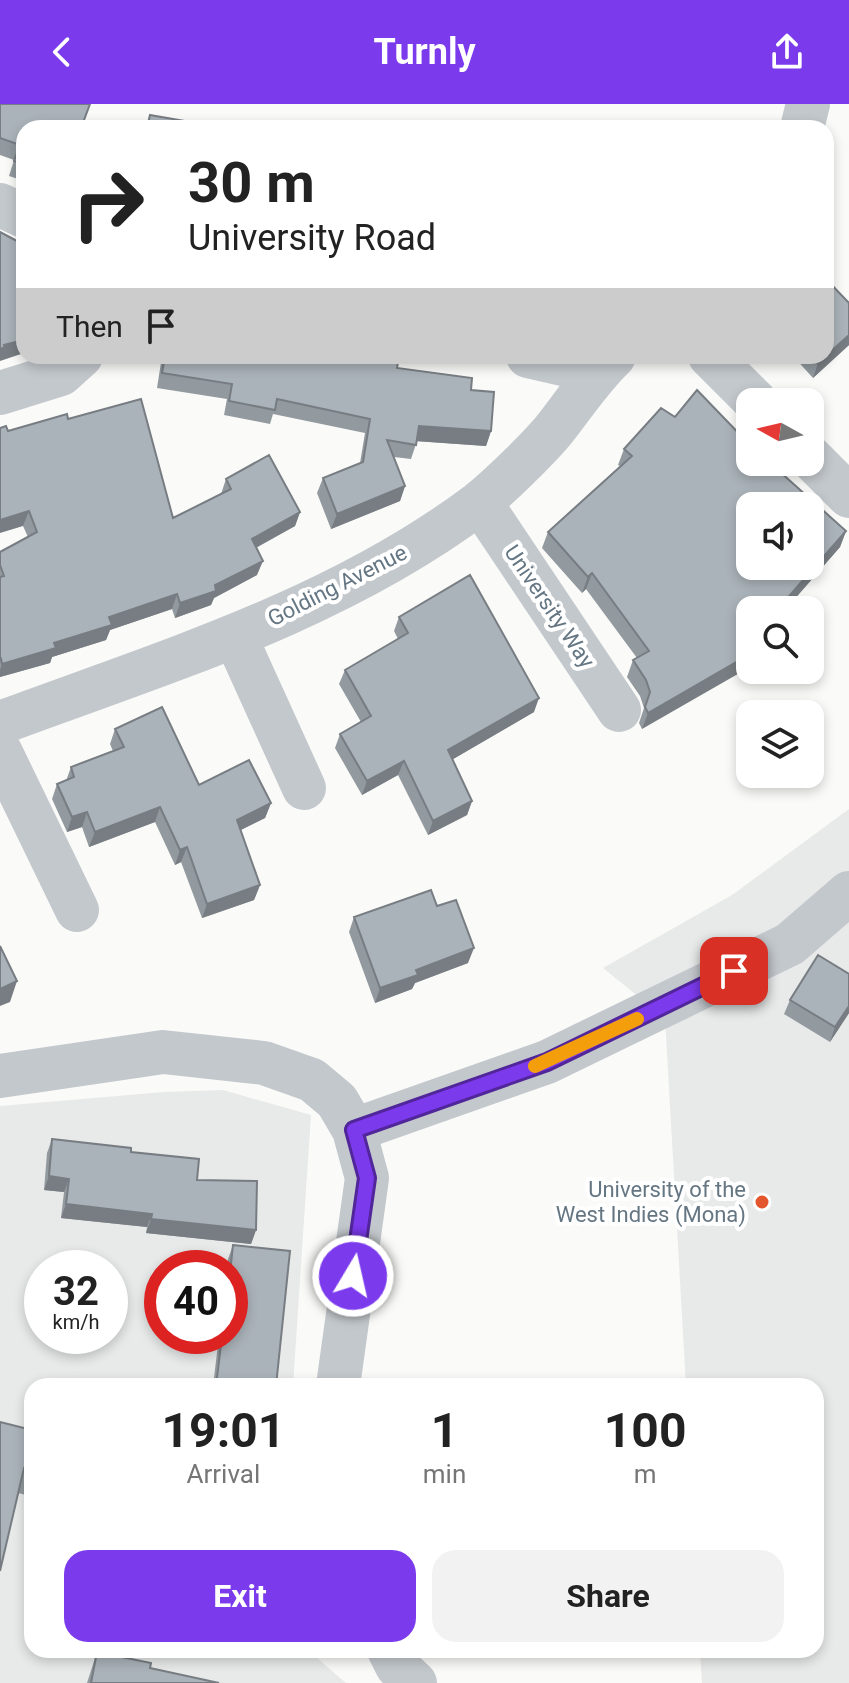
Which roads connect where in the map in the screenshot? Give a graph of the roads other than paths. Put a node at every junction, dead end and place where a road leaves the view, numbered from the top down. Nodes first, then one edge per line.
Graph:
1 (72, 364) edge
2 (606, 364) edge
3 (718, 364) edge
4 (742, 388) edge
5 (0, 393) edge
6 (824, 471) edge
7 (849, 496) edge
8 (480, 502) junction
9 (235, 636) junction
10 (619, 710) dead end
11 (0, 723) edge
12 (0, 751) edge
13 (304, 788) dead end
14 (849, 893) edge
15 (77, 910) dead end
16 (0, 1076) edge
17 (354, 1130) junction
18 (339, 1378) edge
19 (393, 1658) edge
20 (415, 1683) edge

1 - 5 street
2 - 8 street, Golding Avenue
3 - 4 street
6 - 7 street
8 - 9 street, Golding Avenue
8 - 10 street, University Way
9 - 11 street, Golding Avenue
9 - 13 street
12 - 15 street
14 - 17 street
16 - 17 street
17 - 18 street
19 - 20 street

